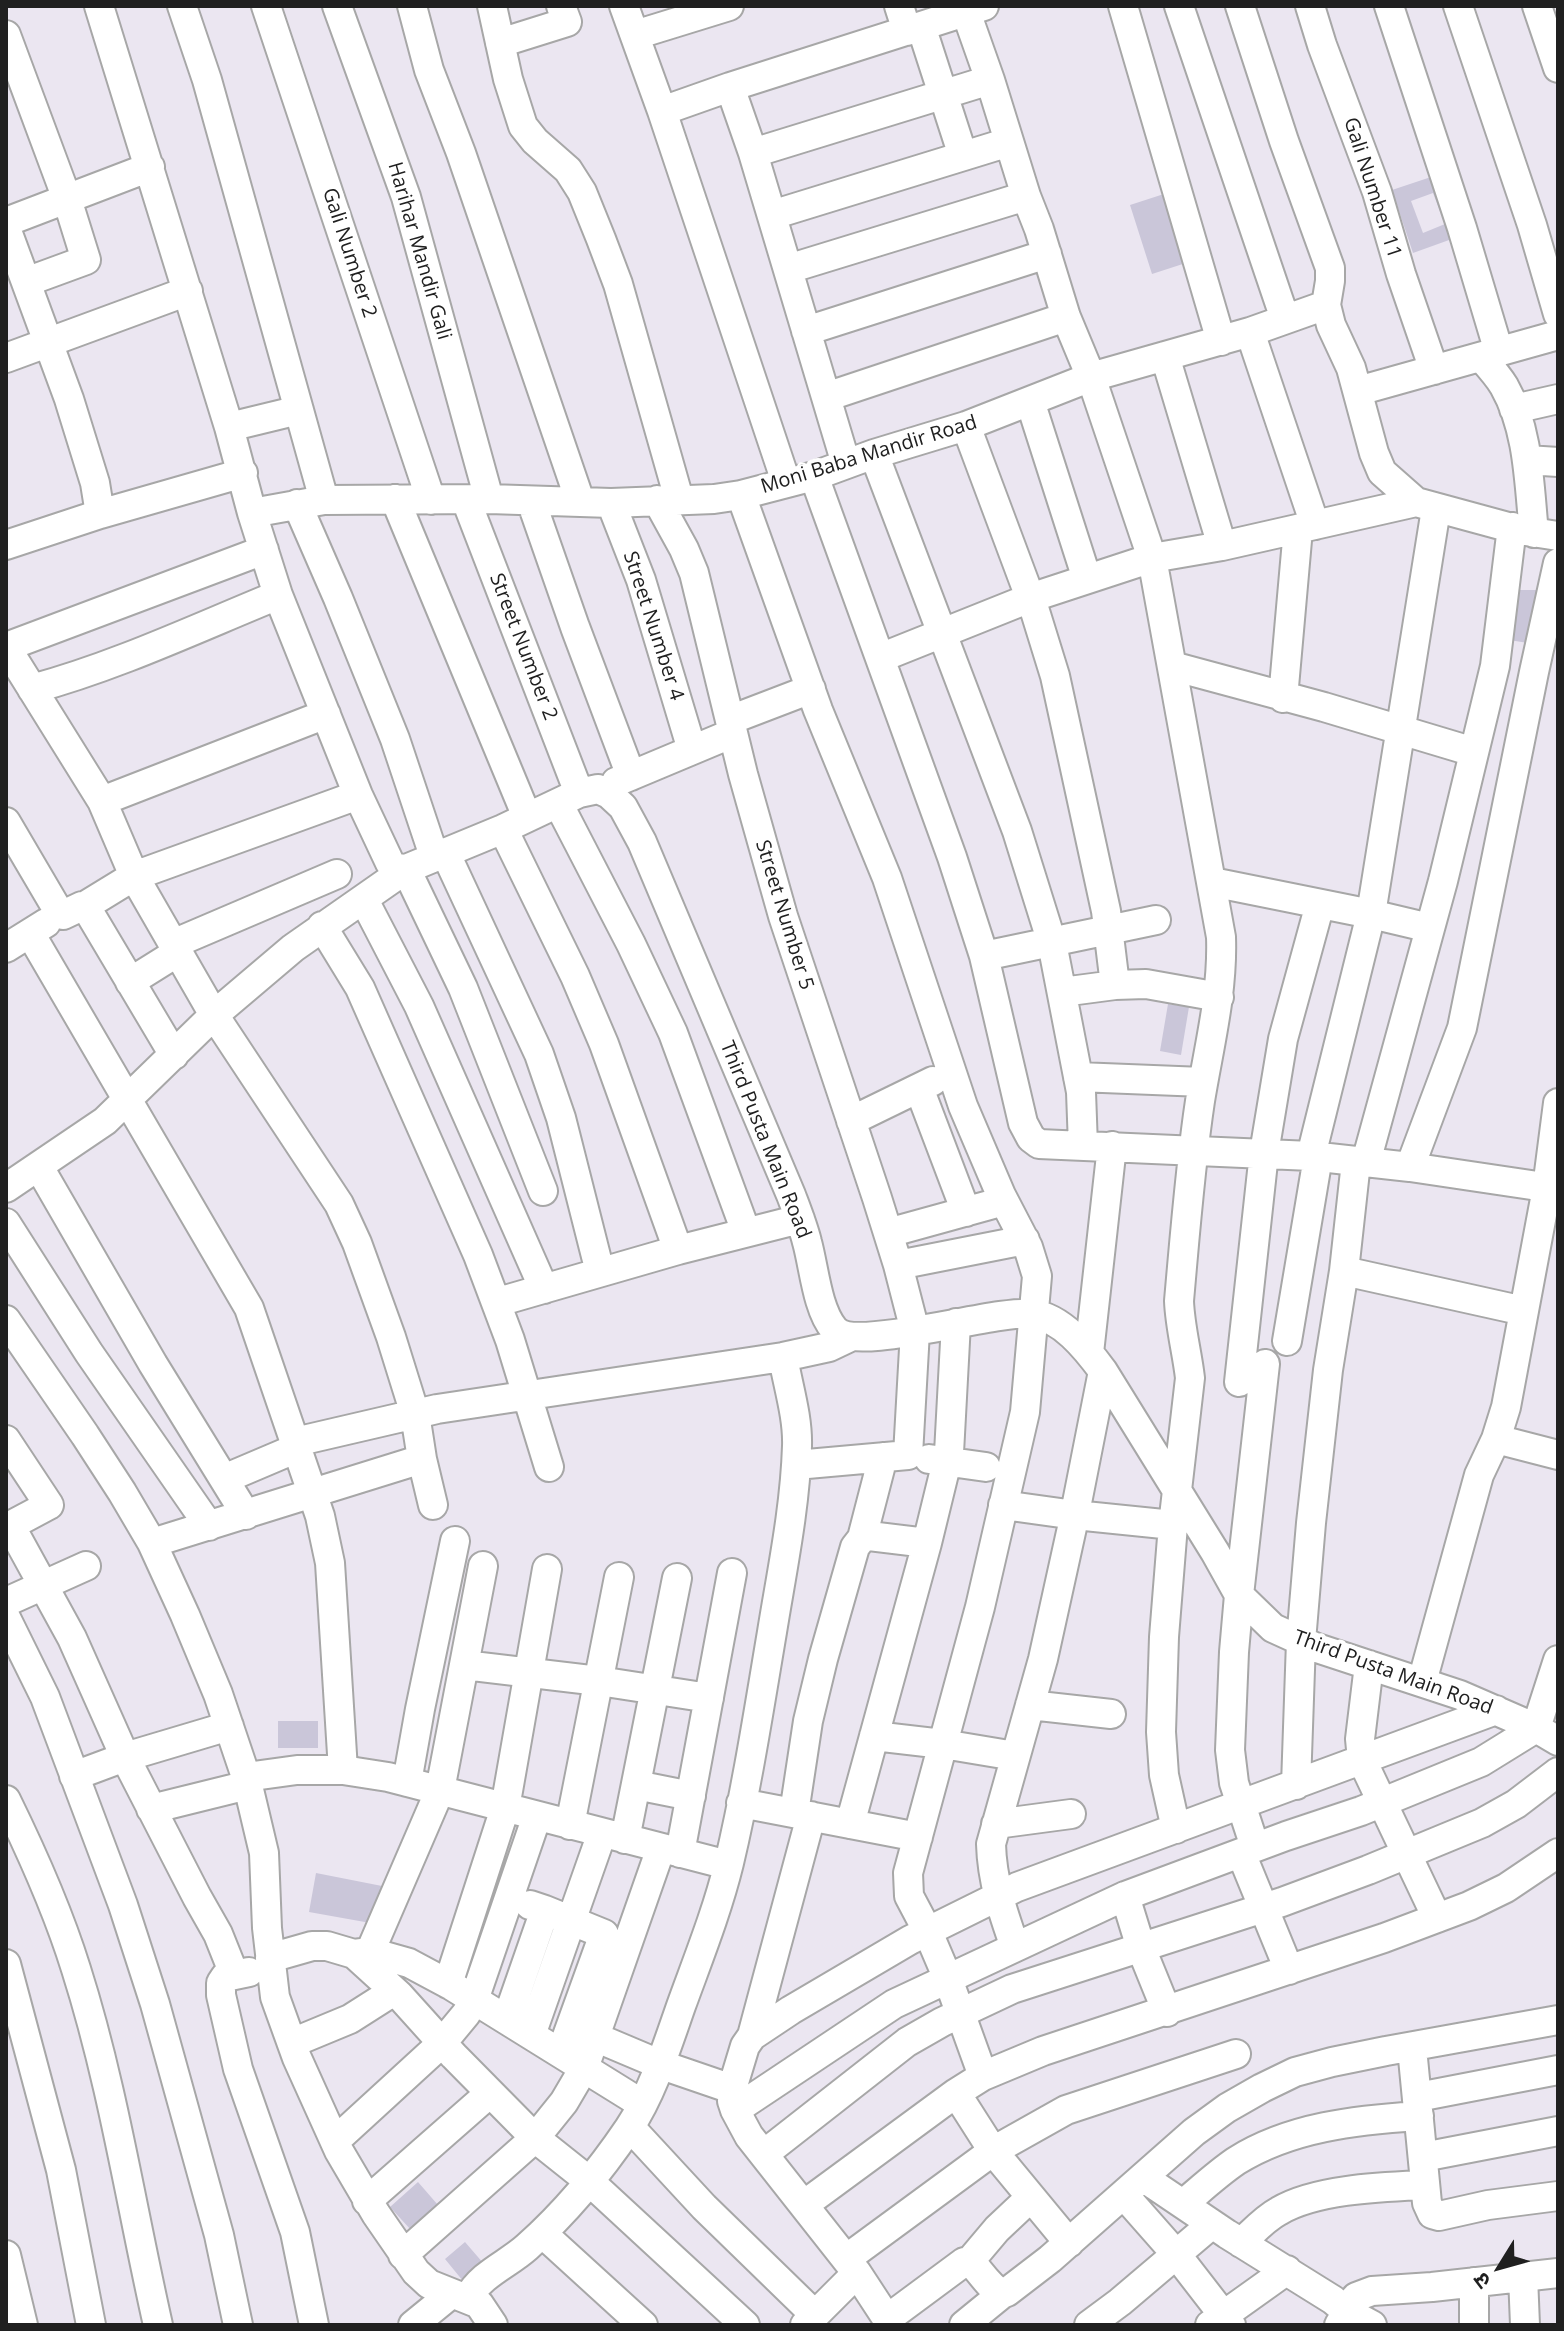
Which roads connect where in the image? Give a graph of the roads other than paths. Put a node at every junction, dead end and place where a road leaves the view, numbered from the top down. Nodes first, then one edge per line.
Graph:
1 (99, 6) edge
2 (182, 6) edge
3 (266, 6) edge
4 (337, 6) edge
5 (412, 6) edge
6 (492, 6) edge
7 (561, 6) edge
8 (624, 6) edge
9 (729, 6) edge
10 (1123, 6) edge
11 (1179, 6) edge
12 (1240, 6) edge
13 (1310, 6) edge
14 (1389, 6) edge
15 (1458, 6) edge
16 (1537, 6) edge
17 (975, 9) edge
18 (909, 21) edge
19 (6, 35) edge
20 (635, 35) junction
21 (500, 43) junction
22 (1558, 68) edge
23 (990, 80) junction
24 (730, 87) junction
25 (944, 94) junction
26 (662, 111) junction
27 (1009, 142) junction
28 (753, 153) junction
29 (963, 156) junction
30 (150, 167) junction
31 (1026, 196) junction
32 (67, 199) junction
33 (772, 215) junction
34 (6, 222) edge
35 (6, 228) edge
36 (1047, 254) junction
37 (788, 269) junction
38 (26, 282) junction
39 (188, 291) junction
40 (1326, 305) junction
41 (1558, 314) edge
42 (1066, 317) junction
43 (1285, 319) junction
44 (806, 331) junction
45 (1250, 332) junction
46 (1558, 335) edge
47 (48, 341) junction
48 (1221, 341) junction
49 (1490, 354) junction
50 (1165, 356) junction
51 (6, 358) edge
52 (1434, 370) junction
53 (1091, 377) junction
54 (1358, 391) junction
55 (826, 397) junction
56 (1558, 399) edge
57 (1030, 401) junction
58 (1514, 409) junction
59 (299, 410) junction
60 (966, 426) junction
61 (229, 427) junction
62 (874, 454) junction
63 (1527, 460) junction
64 (1558, 462) edge
65 (846, 464) junction
66 (243, 473) junction
67 (814, 476) junction
68 (786, 482) junction
69 (741, 495) junction
70 (395, 499) junction
71 (431, 500) junction
72 (478, 500) junction
73 (668, 500) junction
74 (531, 501) junction
75 (580, 501) junction
76 (311, 502) junction
77 (611, 503) junction
78 (1426, 505) junction
79 (252, 513) junction
80 (100, 514) junction
81 (1306, 527) junction
82 (1535, 532) edge
83 (6, 545) edge
84 (1222, 546) junction
85 (264, 550) junction
86 (1152, 558) junction
87 (1558, 563) edge
88 (1087, 579) junction
89 (278, 595) junction
90 (1030, 598) junction
91 (942, 633) junction
92 (880, 658) junction
93 (1172, 666) junction
94 (32, 689) junction
95 (811, 689) junction
96 (1283, 698) junction
97 (326, 714) junction
98 (731, 726) junction
99 (1401, 729) junction
100 (692, 750) junction
101 (1474, 752) junction
102 (631, 776) junction
103 (358, 795) junction
104 (579, 795) junction
105 (102, 801) junction
106 (6, 822) edge
107 (515, 823) junction
108 (440, 854) junction
109 (406, 869) junction
110 (337, 874) dead end
111 (134, 876) junction
112 (1212, 882) junction
113 (364, 900) junction
114 (1320, 904) junction
115 (73, 910) junction
116 (1371, 914) junction
117 (1156, 920) dead end
118 (322, 926) junction
119 (1430, 928) junction
120 (1108, 929) junction
121 (30, 933) junction
122 (1052, 943) junction
123 (6, 948) edge
124 (175, 948) junction
125 (984, 956) junction
126 (130, 982) junction
127 (1115, 985) junction
128 (1062, 992) junction
129 (1219, 997) junction
130 (214, 1015) junction
131 (174, 1055) junction
132 (951, 1073) junction
133 (1078, 1077) junction
134 (1203, 1082) junction
135 (919, 1088) junction
136 (128, 1101) junction
137 (1558, 1103) edge
138 (851, 1121) junction
139 (1083, 1146) junction
140 (1112, 1146) junction
141 (1194, 1151) junction
142 (1264, 1153) junction
143 (1314, 1156) junction
144 (1361, 1162) junction
145 (39, 1167) junction
146 (1410, 1167) junction
147 (7, 1184) edge
148 (1552, 1188) edge
149 (543, 1191) dead end
150 (1004, 1201) junction
151 (966, 1212) junction
152 (800, 1219) junction
153 (6, 1223) edge
154 (746, 1232) junction
155 (888, 1233) junction
156 (1025, 1240) junction
157 (678, 1250) junction
158 (898, 1265) junction
159 (1344, 1271) junction
160 (600, 1272) junction
161 (544, 1289) junction
162 (498, 1302) junction
163 (1524, 1311) junction
164 (1032, 1314) junction
165 (6, 1320) edge
166 (956, 1323) junction
167 (915, 1331) junction
168 (850, 1337) junction
169 (1287, 1341) dead end
170 (783, 1357) junction
171 (1096, 1362) junction
172 (1265, 1364) dead end
173 (1239, 1382) dead end
174 (527, 1395) junction
175 (415, 1414) junction
176 (1496, 1439) junction
177 (6, 1440) edge
178 (296, 1445) junction
179 (1558, 1455) edge
180 (896, 1456) junction
181 (422, 1459) junction
182 (946, 1462) junction
183 (796, 1465) junction
184 (549, 1467) dead end
185 (986, 1467) dead end
186 (224, 1479) junction
187 (1175, 1490) junction
188 (313, 1494) junction
189 (433, 1505) dead end
190 (1003, 1505) junction
191 (246, 1515) junction
192 (1075, 1515) junction
193 (1173, 1525) junction
194 (209, 1526) junction
195 (8, 1527) edge
196 (862, 1538) junction
197 (455, 1541) dead end
198 (152, 1543) junction
199 (927, 1543) junction
200 (86, 1566) dead end
201 (483, 1566) dead end
202 (547, 1569) dead end
203 (732, 1573) dead end
204 (619, 1577) dead end
205 (677, 1578) dead end
206 (43, 1586) junction
207 (1239, 1595) junction
208 (6, 1602) edge
209 (6, 1618) edge
210 (1301, 1641) junction
211 (1558, 1660) edge
212 (464, 1665) junction
213 (1369, 1665) junction
214 (529, 1673) junction
215 (599, 1681) junction
216 (1422, 1682) junction
217 (655, 1690) junction
218 (709, 1698) junction
219 (1030, 1705) junction
220 (1496, 1710) junction
221 (1111, 1714) dead end
222 (229, 1726) junction
223 (1547, 1734) edge
224 (874, 1736) junction
225 (943, 1744) junction
226 (1015, 1756) junction
227 (125, 1757) junction
228 (1362, 1760) junction
229 (343, 1770) junction
230 (1558, 1772) edge
231 (74, 1776) junction
232 (247, 1781) junction
233 (407, 1782) junction
234 (636, 1785) junction
235 (1296, 1785) junction
236 (440, 1790) junction
237 (691, 1796) junction
238 (741, 1803) junction
239 (1382, 1803) junction
240 (1241, 1806) junction
241 (505, 1808) junction
242 (151, 1809) junction
243 (1071, 1814) dead end
244 (9, 1815) edge
245 (803, 1815) junction
246 (537, 1816) junction
247 (850, 1824) junction
248 (996, 1824) junction
249 (570, 1825) junction
250 (1176, 1829) junction
251 (614, 1836) junction
252 (918, 1837) junction
253 (1248, 1850) junction
254 (670, 1851) junction
255 (1558, 1853) edge
256 (1406, 1854) junction
257 (728, 1865) junction
258 (479, 1889) junction
259 (1125, 1896) junction
260 (509, 1897) junction
261 (998, 1897) junction
262 (1264, 1907) junction
263 (545, 1910) junction
264 (1437, 1918) junction
265 (572, 1920) junction
266 (928, 1932) junction
267 (1141, 1948) junction
268 (1011, 1949) junction
269 (362, 1953) junction
270 (271, 1963) junction
271 (6, 1964) edge
272 (1289, 1970) junction
273 (234, 1974) junction
274 (948, 1979) junction
275 (448, 1984) junction
276 (1022, 1985) junction
277 (394, 1991) junction
278 (474, 2000) junction
279 (1167, 2012) junction
280 (961, 2013) junction
281 (507, 2019) junction
282 (1558, 2020) edge
283 (531, 2035) junction
284 (752, 2036) junction
285 (595, 2037) junction
286 (292, 2043) junction
287 (442, 2043) junction
288 (1412, 2048) junction
289 (1236, 2054) dead end
290 (573, 2060) junction
291 (659, 2064) junction
292 (1558, 2070) edge
293 (983, 2076) junction
294 (490, 2093) junction
295 (956, 2093) junction
296 (734, 2099) junction
297 (1418, 2107) junction
298 (636, 2115) junction
299 (1558, 2131) edge
300 (535, 2138) junction
301 (335, 2141) junction
302 (993, 2151) junction
303 (764, 2154) junction
304 (1423, 2157) junction
305 (589, 2181) junction
306 (1425, 2185) junction
307 (1134, 2186) junction
308 (1558, 2196) edge
309 (1031, 2197) junction
310 (367, 2201) junction
311 (805, 2204) junction
312 (1183, 2204) junction
313 (1212, 2224) junction
314 (542, 2233) junction
315 (1069, 2243) junction
316 (1241, 2243) junction
317 (1176, 2254) junction
318 (6, 2255) edge
319 (403, 2255) junction
320 (970, 2261) junction
321 (851, 2266) junction
322 (1287, 2270) junction
323 (1558, 2273) edge
324 (1523, 2276) junction
325 (1474, 2282) junction
326 (1002, 2294) junction
327 (459, 2296) junction
328 (1342, 2318) edge
329 (809, 2320) edge
330 (625, 2321) edge
331 (889, 2322) edge
332 (1221, 2322) edge
333 (23, 2325) edge
334 (91, 2325) edge
335 (158, 2325) edge
336 (238, 2325) edge
337 (314, 2325) edge
338 (413, 2325) edge
339 (493, 2325) edge
340 (745, 2325) edge
341 (964, 2325) edge
342 (1089, 2325) edge
343 (1372, 2325) edge
344 (1474, 2325) edge
345 (1525, 2325) edge

1 - 30 street
2 - 59 street
3 - 71 street, Gali Number 2
4 - 72 street, Harihar Mandir Gali
5 - 75 street
6 - 21 street, Street Number 5
7 - 21 street
8 - 20 street
9 - 20 street
10 - 48 street
11 - 43 street
12 - 40 street
13 - 52 street, Gali Number 11
14 - 49 street
15 - 41 street
16 - 22 street
17 - 18 street
17 - 23 street
18 - 24 street
18 - 25 street
19 - 32 street
20 - 26 street
21 - 73 street, Street Number 5
23 - 25 street
23 - 27 street
24 - 26 street
24 - 28 street
25 - 28 street
25 - 29 street
26 - 68 street
27 - 29 street
27 - 31 street
28 - 33 street
29 - 33 street
30 - 32 street
30 - 39 street
31 - 36 street
31 - 37 street
32 - 34 street
32 - 38 street
33 - 37 street
35 - 38 street
36 - 42 street
36 - 44 street
37 - 44 street
38 - 47 street
39 - 47 street
39 - 61 street
40 - 43 street, Moni Baba Mandir Road
40 - 54 street
42 - 53 street
42 - 55 street
43 - 45 street, Moni Baba Mandir Road
44 - 55 street
45 - 48 street, Moni Baba Mandir Road
45 - 81 street
46 - 49 street
47 - 51 street
47 - 80 street
48 - 50 street, Moni Baba Mandir Road
49 - 52 street
49 - 58 street
50 - 53 street, Moni Baba Mandir Road
50 - 84 street
52 - 54 street
53 - 57 street, Moni Baba Mandir Road
53 - 86 street
54 - 78 street
55 - 65 street
56 - 58 street
57 - 60 street, Moni Baba Mandir Road
57 - 88 street
58 - 63 street
59 - 61 street
59 - 76 street
60 - 62 street, Moni Baba Mandir Road
60 - 90 street
61 - 66 street
62 - 65 street, Moni Baba Mandir Road
62 - 91 street
63 - 64 street
63 - 82 street
65 - 67 street, Moni Baba Mandir Road
66 - 79 street
66 - 80 street
67 - 68 street, Moni Baba Mandir Road
67 - 92 street
68 - 69 street, Moni Baba Mandir Road
69 - 73 street, Moni Baba Mandir Road
69 - 95 street
70 - 71 street, Moni Baba Mandir Road
70 - 76 street, Moni Baba Mandir Road
70 - 107 street
71 - 72 street, Moni Baba Mandir Road
72 - 74 street, Moni Baba Mandir Road
72 - 104 street, Street Number 2
73 - 77 street, Moni Baba Mandir Road
73 - 98 street, Street Number 5
74 - 75 street, Moni Baba Mandir Road
74 - 102 street
75 - 77 street, Moni Baba Mandir Road
76 - 79 street, Moni Baba Mandir Road
76 - 108 street
77 - 100 street, Street Number 4
78 - 81 street
78 - 82 street
78 - 99 street
79 - 85 street
80 - 83 street
81 - 84 street
81 - 96 street
82 - 101 street
84 - 86 street
85 - 89 street
85 - 94 street
86 - 88 street
86 - 93 street
87 - 146 street
88 - 90 street
89 - 94 street
89 - 97 street
90 - 91 street
90 - 120 street
91 - 92 street
91 - 122 street
92 - 125 street
93 - 96 street
93 - 112 street
94 - 105 street
95 - 98 street
95 - 132 street
96 - 99 street
97 - 103 street
97 - 105 street
98 - 100 street
98 - 138 street, Street Number 5
99 - 101 street
99 - 116 street
100 - 102 street
101 - 119 street
102 - 104 street
103 - 109 street
103 - 111 street
104 - 107 street
104 - 152 street, Third Pusta Main Road
104 - 154 street, Street Number 2
105 - 111 street
106 - 115 street
107 - 108 street
107 - 157 street
108 - 109 street
108 - 160 street
109 - 113 street
109 - 149 street
110 - 124 street
111 - 115 street
111 - 124 street
112 - 114 street
112 - 129 street
113 - 118 street
113 - 161 street
114 - 116 street
114 - 142 street
115 - 121 street
115 - 126 street
116 - 119 street
116 - 143 street
117 - 120 street
118 - 130 street
118 - 162 street
119 - 144 street
120 - 122 street
120 - 127 street
121 - 123 street
121 - 136 street
122 - 125 street
122 - 128 street
124 - 126 street
124 - 130 street
125 - 139 street
126 - 131 street
127 - 128 street
127 - 129 street
128 - 133 street
129 - 134 street
130 - 131 street
130 - 175 street
131 - 136 street
132 - 135 street
132 - 150 street
133 - 134 street
133 - 139 street
134 - 141 street
135 - 138 street
135 - 151 street
136 - 145 street
136 - 178 street
137 - 148 street
138 - 155 street, Street Number 5
139 - 140 street
140 - 141 street
140 - 171 street
141 - 142 street
141 - 187 street
142 - 143 street
142 - 173 street
143 - 144 street
143 - 169 street
144 - 146 street
144 - 159 street
145 - 147 street
145 - 186 street
146 - 148 street
148 - 163 street
150 - 151 street
150 - 156 street
151 - 155 street
152 - 154 street
152 - 168 street, Third Pusta Main Road
153 - 194 street
154 - 157 street
155 - 158 street, Street Number 5
156 - 158 street
156 - 164 street
157 - 160 street
158 - 167 street, Street Number 5
159 - 163 street
159 - 210 street
160 - 161 street
161 - 162 street
162 - 174 street
163 - 176 street
164 - 166 street
164 - 171 street, Third Pusta Main Road
164 - 190 street
165 - 198 street
166 - 167 street
166 - 182 street
167 - 168 street
167 - 180 street, Street Number 5
168 - 170 street
170 - 174 street
170 - 183 street
171 - 187 street, Third Pusta Main Road
171 - 192 street
172 - 207 street
174 - 175 street
174 - 184 street
175 - 178 street
175 - 181 street
176 - 179 street
176 - 216 street
177 - 195 street
178 - 186 street
178 - 188 street
180 - 182 street
180 - 183 street
180 - 196 street, Street Number 5
181 - 188 street
181 - 189 street
182 - 185 street
182 - 199 street
183 - 238 street
186 - 191 street
187 - 193 street
187 - 207 street, Third Pusta Main Road
188 - 191 street
188 - 229 street
190 - 192 street
190 - 225 street
191 - 194 street
192 - 193 street
192 - 219 street
193 - 250 street
194 - 198 street
195 - 206 street
196 - 199 street
196 - 245 street, Street Number 5
197 - 233 street
198 - 222 street
199 - 224 street
200 - 206 street
201 - 212 street
202 - 214 street
203 - 218 street
204 - 215 street
205 - 217 street
206 - 208 street
206 - 227 street
207 - 210 street, Third Pusta Main Road
207 - 240 street
209 - 231 street
210 - 213 street, Third Pusta Main Road
210 - 235 street
211 - 223 street
212 - 214 street
212 - 236 street
213 - 216 street, Third Pusta Main Road
213 - 228 street
214 - 215 street
214 - 241 street
215 - 217 street
215 - 249 street
216 - 220 street, Third Pusta Main Road
217 - 218 street
217 - 234 street
218 - 237 street
219 - 221 street
219 - 226 street
220 - 223 street, Third Pusta Main Road
220 - 228 street
222 - 227 street
222 - 232 street
223 - 239 street
224 - 225 street
224 - 247 street
225 - 226 street
225 - 252 street
226 - 248 street
227 - 231 street
227 - 242 street
228 - 235 street
228 - 239 street
229 - 232 street
229 - 233 street
230 - 256 street
231 - 336 street
232 - 242 street
232 - 270 street
233 - 236 street
234 - 237 street
234 - 251 street
235 - 240 street
236 - 241 street
236 - 269 street
237 - 254 street
238 - 245 street
238 - 257 street
239 - 253 street
239 - 256 street
240 - 250 street
240 - 253 street
241 - 246 street
241 - 258 street
242 - 273 street
243 - 248 street
244 - 335 street
245 - 247 street
245 - 284 street, Street Number 5
246 - 249 street
246 - 260 street
247 - 252 street
248 - 261 street
249 - 251 street
250 - 261 street
251 - 254 street
251 - 265 street
252 - 266 street
253 - 259 street
253 - 262 street
254 - 257 street
254 - 285 street
255 - 264 street
256 - 262 street
256 - 264 street
257 - 291 street
258 - 260 street
258 - 275 street
259 - 267 street
259 - 268 street
260 - 263 street
260 - 278 street
261 - 266 street
261 - 268 street
262 - 267 street
262 - 272 street
263 - 265 street
263 - 281 street
264 - 272 street
265 - 283 street
265 - 290 street
266 - 274 street
266 - 284 street
267 - 276 street
267 - 279 street
268 - 274 street
268 - 276 street
269 - 270 street
269 - 275 street
269 - 277 street
270 - 273 street
270 - 286 street
271 - 334 street
272 - 279 street
273 - 337 street
274 - 280 street
274 - 296 street
275 - 278 street
276 - 280 street
277 - 286 street
277 - 287 street
278 - 281 street
278 - 287 street
279 - 293 street
280 - 293 street
280 - 303 street
281 - 283 street
282 - 288 street
283 - 290 street
284 - 296 street, Street Number 5
285 - 290 street
285 - 291 street
286 - 301 street
287 - 294 street
287 - 301 street
288 - 297 street
288 - 307 street
289 - 302 street
290 - 298 street
290 - 300 street
291 - 296 street
291 - 298 street
292 - 297 street
293 - 295 street
294 - 300 street
294 - 310 street
295 - 302 street
295 - 311 street
296 - 303 street
297 - 304 street
297 - 312 street
298 - 305 street
298 - 329 street
299 - 304 street
300 - 305 street
300 - 319 street
301 - 310 street
302 - 309 street
302 - 321 street
303 - 311 street
304 - 306 street
305 - 314 street
305 - 340 street
306 - 308 street
306 - 316 street
307 - 312 street
307 - 315 street
307 - 317 street
309 - 315 street
309 - 320 street
310 - 319 street
311 - 321 street
312 - 313 street
313 - 316 street
313 - 317 street
314 - 327 street
314 - 330 street
315 - 326 street
316 - 322 street
317 - 332 street
317 - 342 street
318 - 333 street
319 - 327 street
320 - 326 street
320 - 331 street
321 - 329 street
321 - 331 street
322 - 328 street
322 - 332 street
323 - 324 street
324 - 325 street
324 - 345 street
325 - 328 street
325 - 344 street
326 - 341 street
327 - 338 street
327 - 339 street
328 - 343 street

